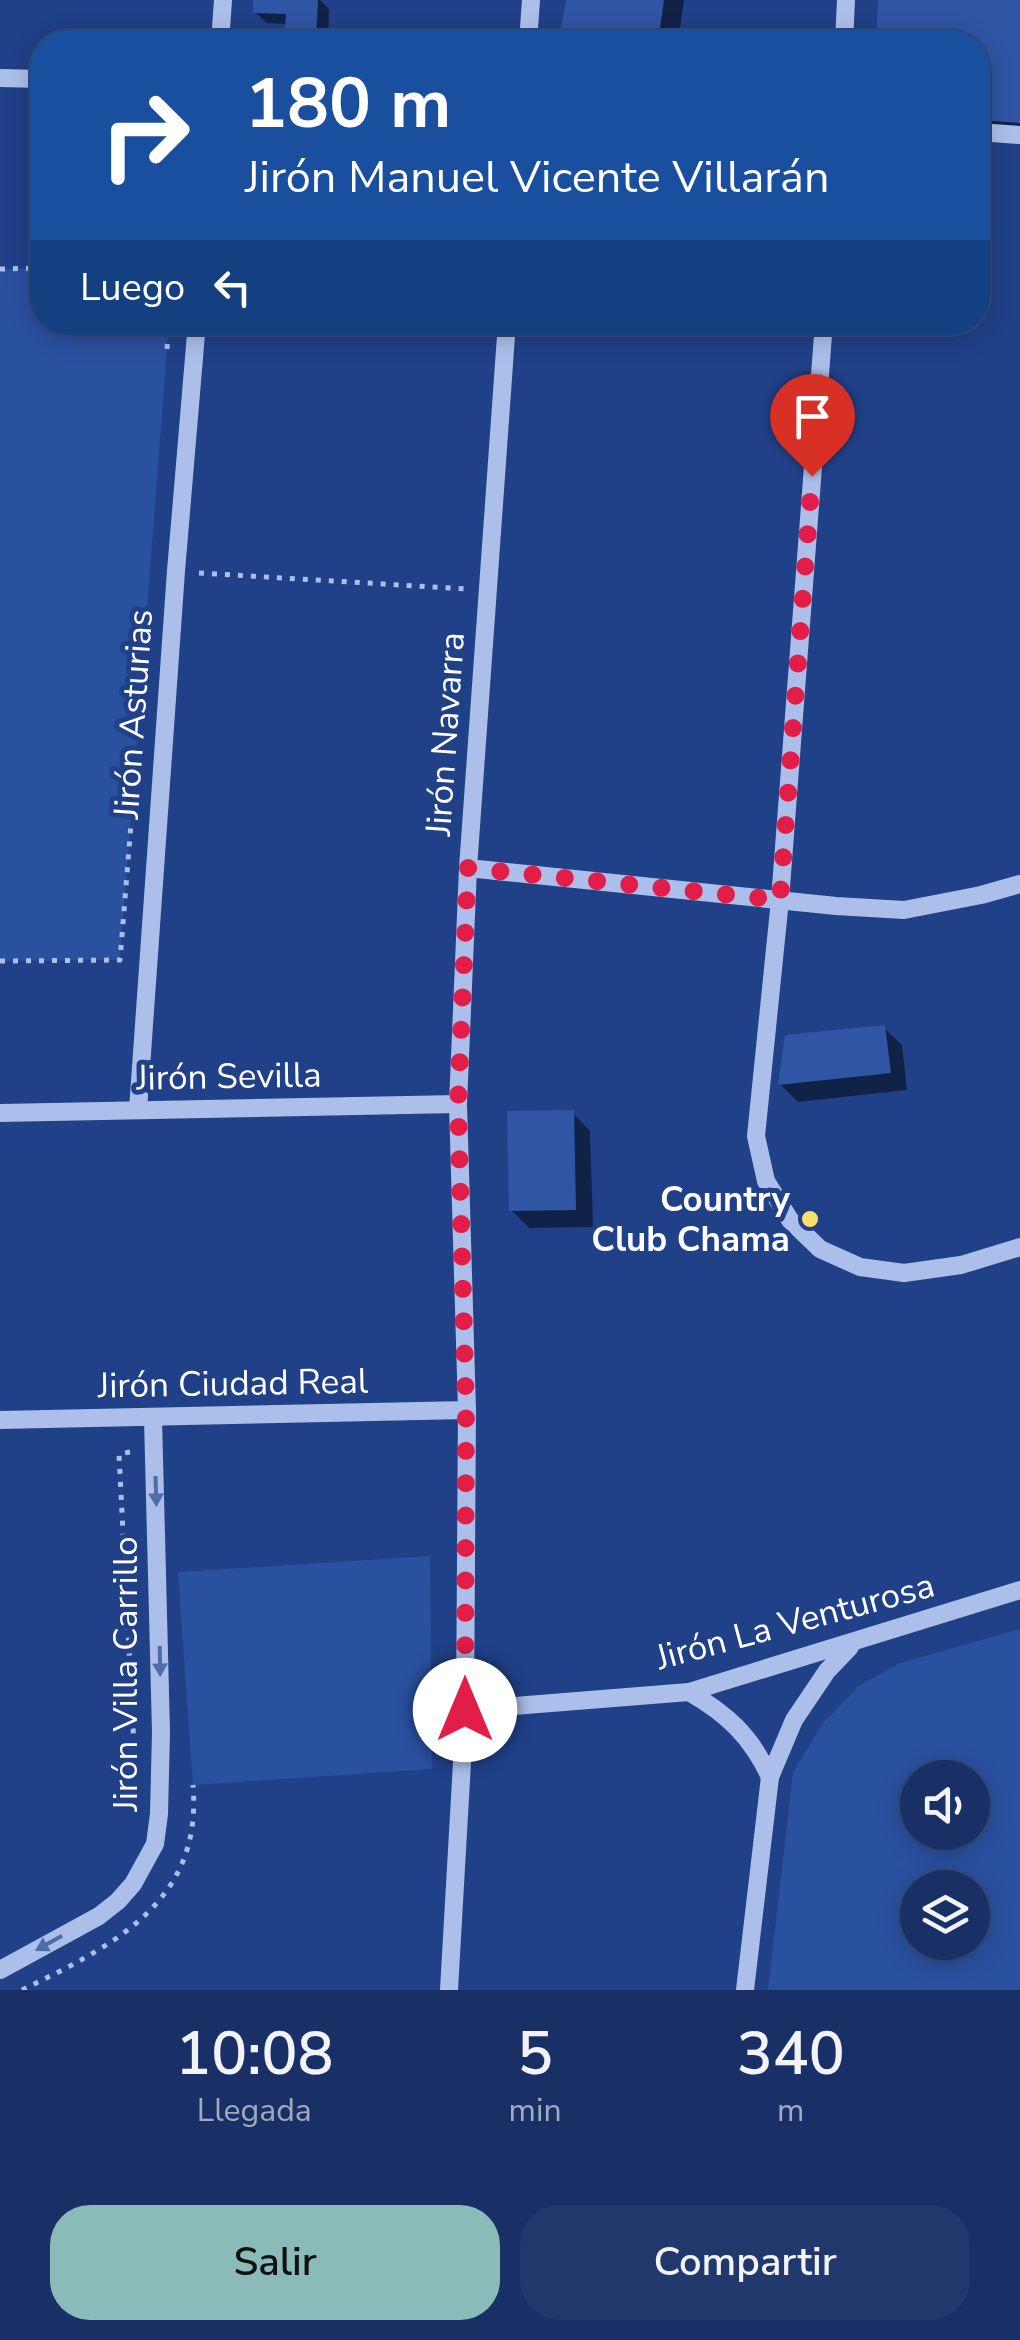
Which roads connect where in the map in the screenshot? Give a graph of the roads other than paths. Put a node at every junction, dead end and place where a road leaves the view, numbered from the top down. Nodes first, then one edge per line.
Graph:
1 (223, 0) edge
2 (530, 0) edge
3 (846, 0) edge
4 (221, 30) edge
5 (529, 30) edge
6 (845, 30) edge
7 (0, 78) edge
8 (30, 79) edge
9 (990, 133) edge
10 (1020, 135) edge
11 (196, 335) edge
12 (507, 335) edge
13 (823, 335) edge
14 (468, 868) junction
15 (1020, 884) edge
16 (780, 900) junction
17 (458, 1104) junction
18 (138, 1110) junction
19 (0, 1113) edge
20 (1020, 1247) edge
21 (466, 1410) junction
22 (153, 1418) junction
23 (0, 1420) edge
24 (1020, 1590) edge
25 (854, 1643) junction
26 (689, 1692) junction
27 (465, 1710) junction
28 (770, 1777) junction
29 (0, 1970) edge
30 (449, 1990) edge
31 (745, 1990) edge

1 - 4 street
2 - 5 street
3 - 6 street
7 - 8 street
9 - 10 street
11 - 18 street, Jirón Asturias
12 - 14 street, Jirón Navarra
13 - 16 street
14 - 16 street
14 - 17 street, Jirón Navarra
15 - 16 street
16 - 20 street
17 - 18 street, Jirón Sevilla
17 - 21 street, Jirón Navarra
18 - 19 street, Jirón Sevilla
21 - 22 street, Jirón Ciudad Real
21 - 27 street, Jirón Navarra
22 - 23 street, Jirón Ciudad Real
22 -> 29 street, Jirón Villa Carrillo
24 - 25 street, Jirón La Venturosa
25 - 26 street, Jirón La Venturosa
25 - 28 street
26 - 27 street, Jirón La Venturosa
26 - 28 street
27 - 30 street, Jirón Navarra
28 - 31 street

